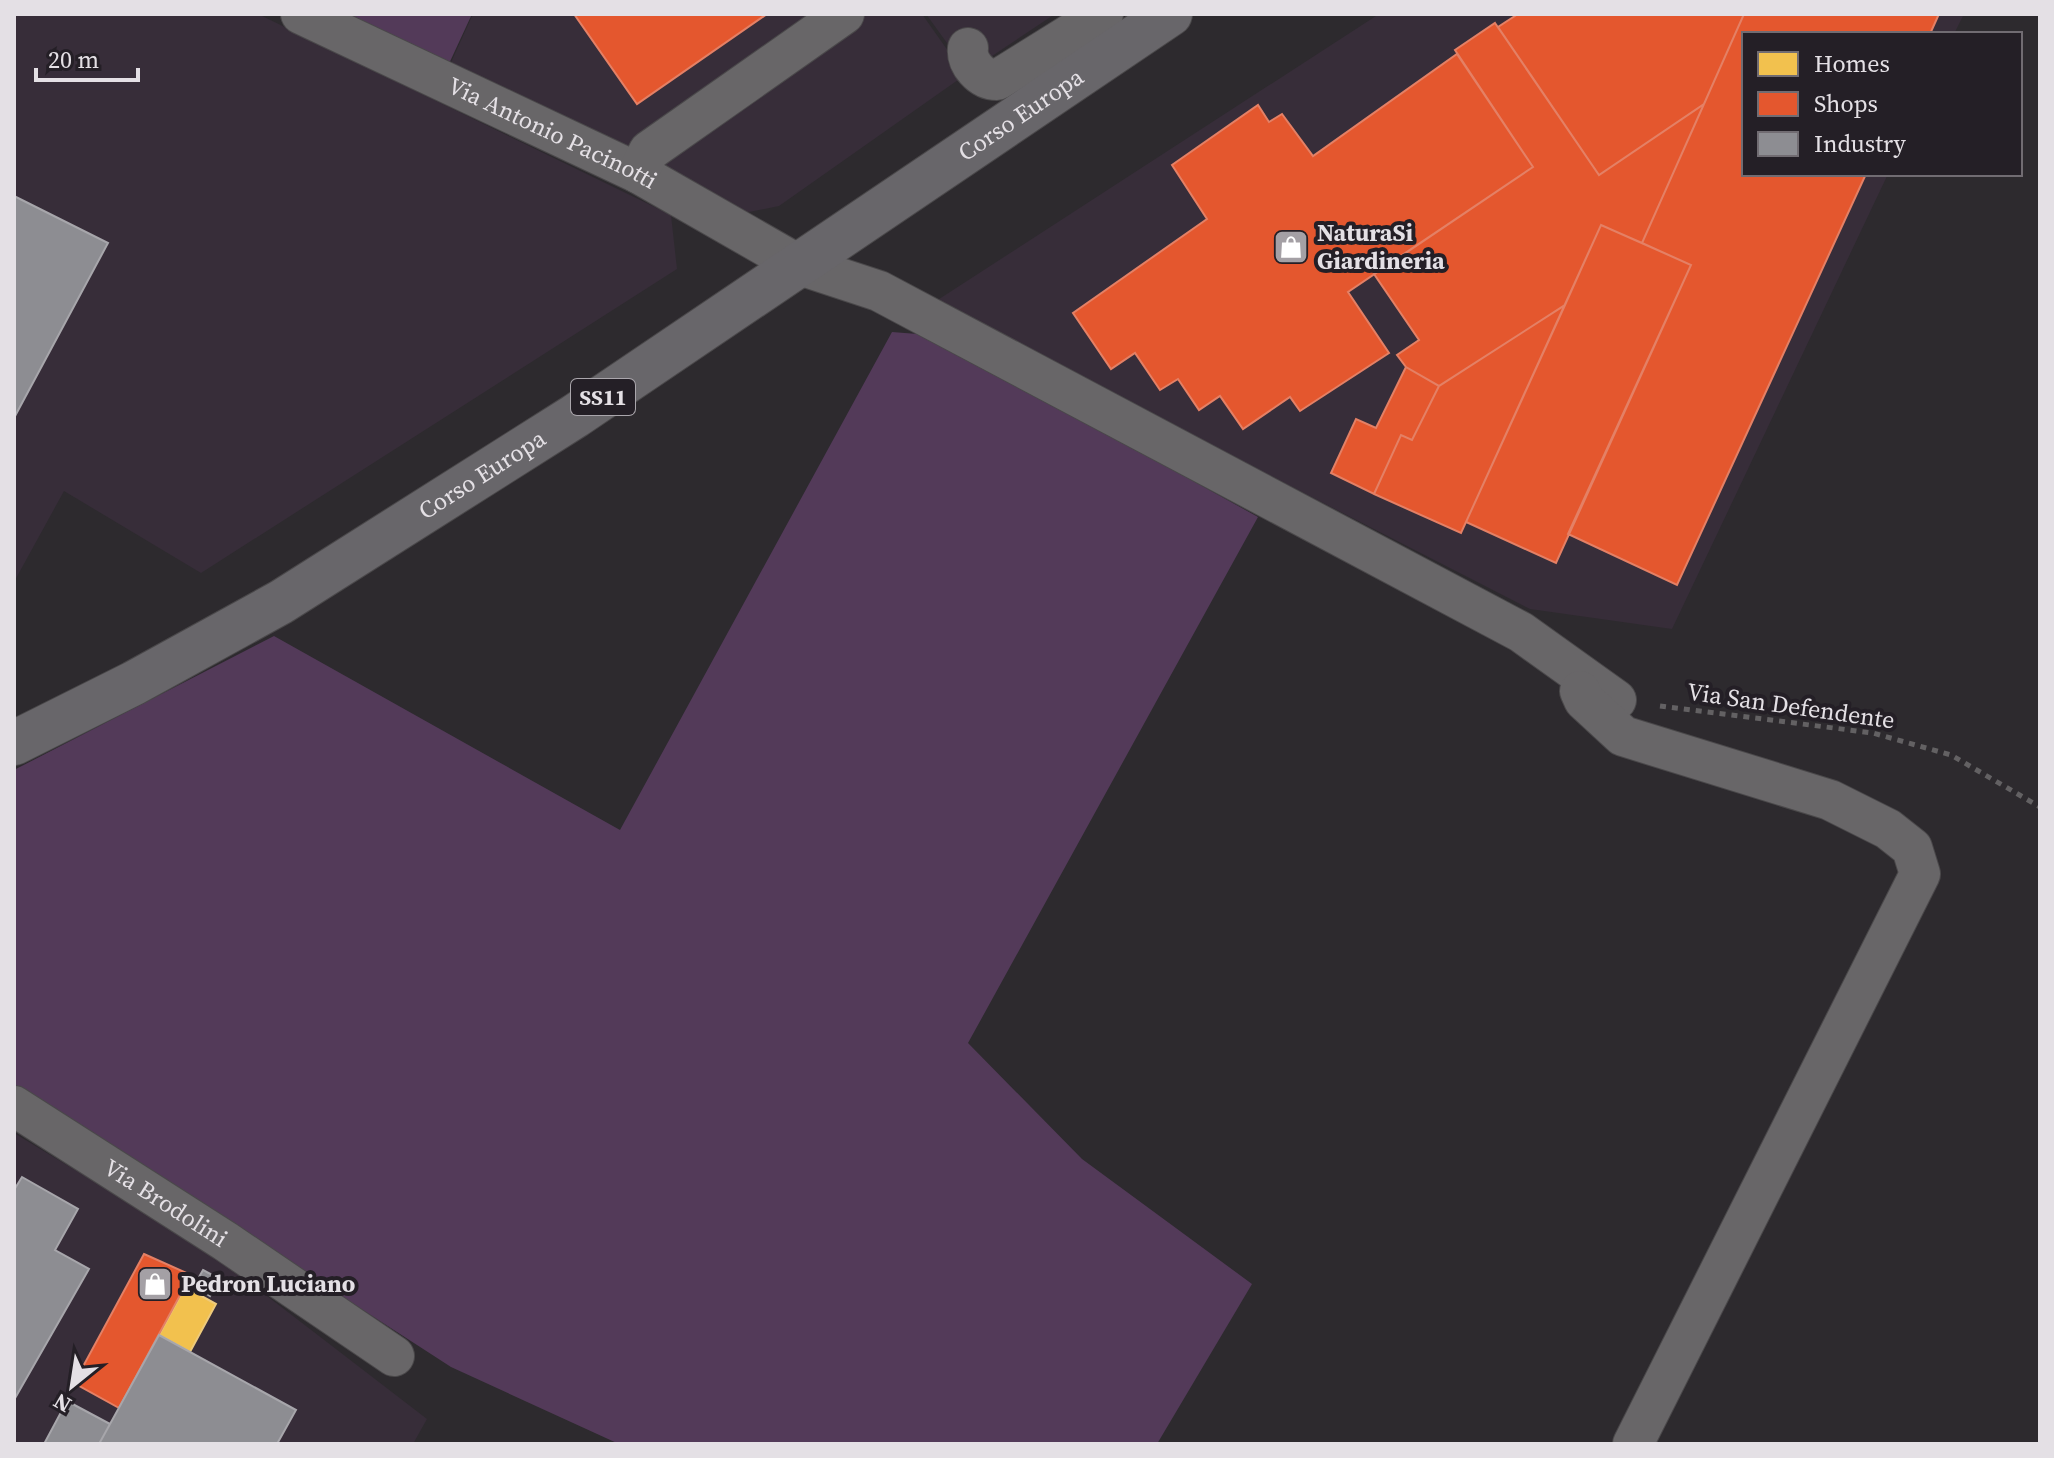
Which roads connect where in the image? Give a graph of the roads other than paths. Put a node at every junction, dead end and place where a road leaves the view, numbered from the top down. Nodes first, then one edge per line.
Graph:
1 (301, 14) edge
2 (844, 14) edge
3 (1103, 14) edge
4 (1170, 14) edge
5 (968, 48) dead end
6 (638, 173) junction
7 (797, 264) junction
8 (1571, 669) junction
9 (1616, 700) road end
10 (14, 743) edge
11 (14, 1106) edge
12 (394, 1356) dead end
13 (1633, 1444) edge

1 - 6 street, Via Antonio Pacinotti
2 - 6 street
3 - 5 street
4 - 7 main road, Corso Europa / SS11
6 - 7 street, Via Antonio Pacinotti
7 - 8 street, Via Antonio Pacinotti
7 - 10 main road, Corso Europa / SS11
8 - 9 street, Via Antonio Pacinotti
8 - 13 street
11 - 12 street, Via Brodolini

